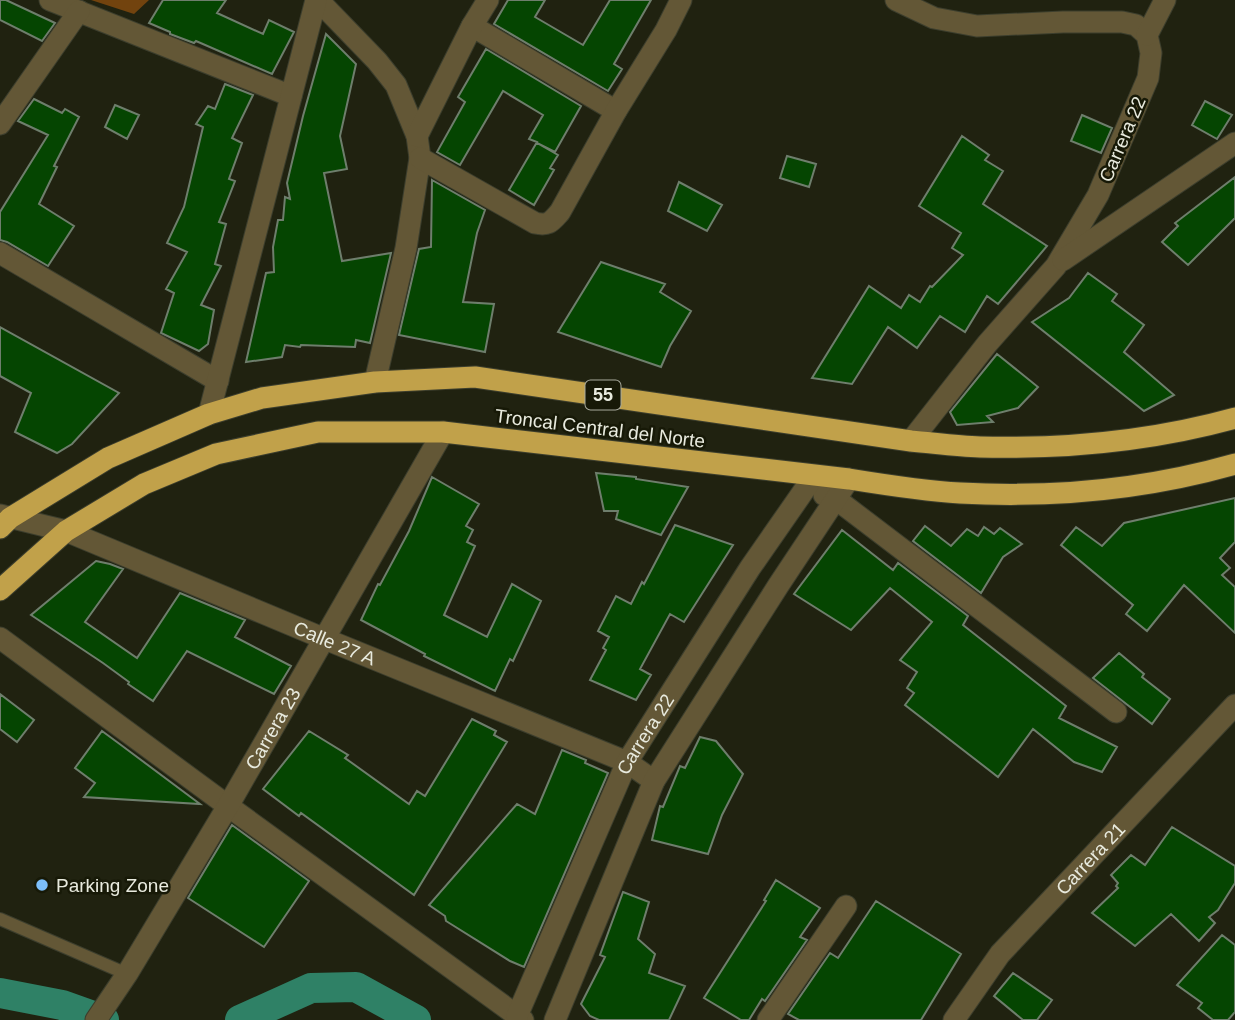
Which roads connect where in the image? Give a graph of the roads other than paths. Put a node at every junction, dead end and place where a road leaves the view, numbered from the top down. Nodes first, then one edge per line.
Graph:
1 (50, 0) edge
2 (317, 0) edge
3 (681, 0) edge
4 (896, 0) edge
5 (1165, 0) edge
6 (486, 1) edge
7 (79, 11) junction
8 (472, 26) junction
9 (1147, 35) junction
10 (291, 96) junction
11 (615, 111) junction
12 (0, 124) edge
13 (417, 136) junction
14 (1235, 143) edge
15 (420, 158) junction
16 (0, 253) edge
17 (1056, 266) junction
18 (218, 381) junction
19 (375, 382) junction
20 (209, 414) junction
21 (1235, 418) edge
22 (443, 432) junction
23 (911, 441) junction
24 (1235, 464) edge
25 (849, 479) junction
26 (810, 482) junction
27 (836, 499) junction
28 (3, 520) edge
29 (66, 531) junction
30 (0, 590) edge
31 (0, 638) edge
32 (325, 639) junction
33 (1235, 705) edge
34 (1116, 712) dead end
35 (627, 762) junction
36 (654, 781) junction
37 (228, 806) junction
38 (846, 906) dead end
39 (0, 919) edge
40 (127, 974) junction
41 (520, 1018) edge
42 (96, 1020) edge
43 (555, 1020) edge
44 (768, 1020) edge
45 (954, 1020) edge

1 - 7 street
2 - 10 street
2 - 13 street
3 - 11 street
4 - 9 street
5 - 9 street
6 - 8 street
7 - 10 street
7 - 12 street
8 - 11 street
8 - 13 street
9 - 17 street, Carrera 22
10 - 18 street
11 - 15 street
13 - 15 street
14 - 17 street
15 - 19 street
16 - 18 street
17 - 23 street, Carrera 22
18 - 20 street
19 - 20 highway, Troncal Central del Norte / 55
19 - 23 highway, Troncal Central del Norte / 55
20 - 28 highway, Troncal Central del Norte / 55
21 - 23 highway, Troncal Central del Norte / 55
22 - 26 highway, Troncal Central del Norte
22 - 29 highway, Troncal Central del Norte
22 - 32 street, Carrera 23
24 - 25 highway, Troncal Central del Norte
25 - 26 highway, Troncal Central del Norte
25 - 27 street, Carrera 22
26 - 27 street
26 - 35 street, Carrera 22
27 - 34 street
27 - 36 street, Carrera 22
28 - 29 street, Calle 27 A
29 - 30 highway, Troncal Central del Norte
29 - 32 street, Calle 27 A
31 - 37 street
32 - 35 street, Calle 27 A
32 - 37 street, Carrera 23
33 - 45 street, Carrera 21
35 - 36 street, Calle 27 A
35 - 41 street, Carrera 22
36 - 43 street, Carrera 22
37 - 40 street, Carrera 23
37 - 41 street
38 - 44 street
39 - 40 lane
40 - 42 street, Carrera 23

